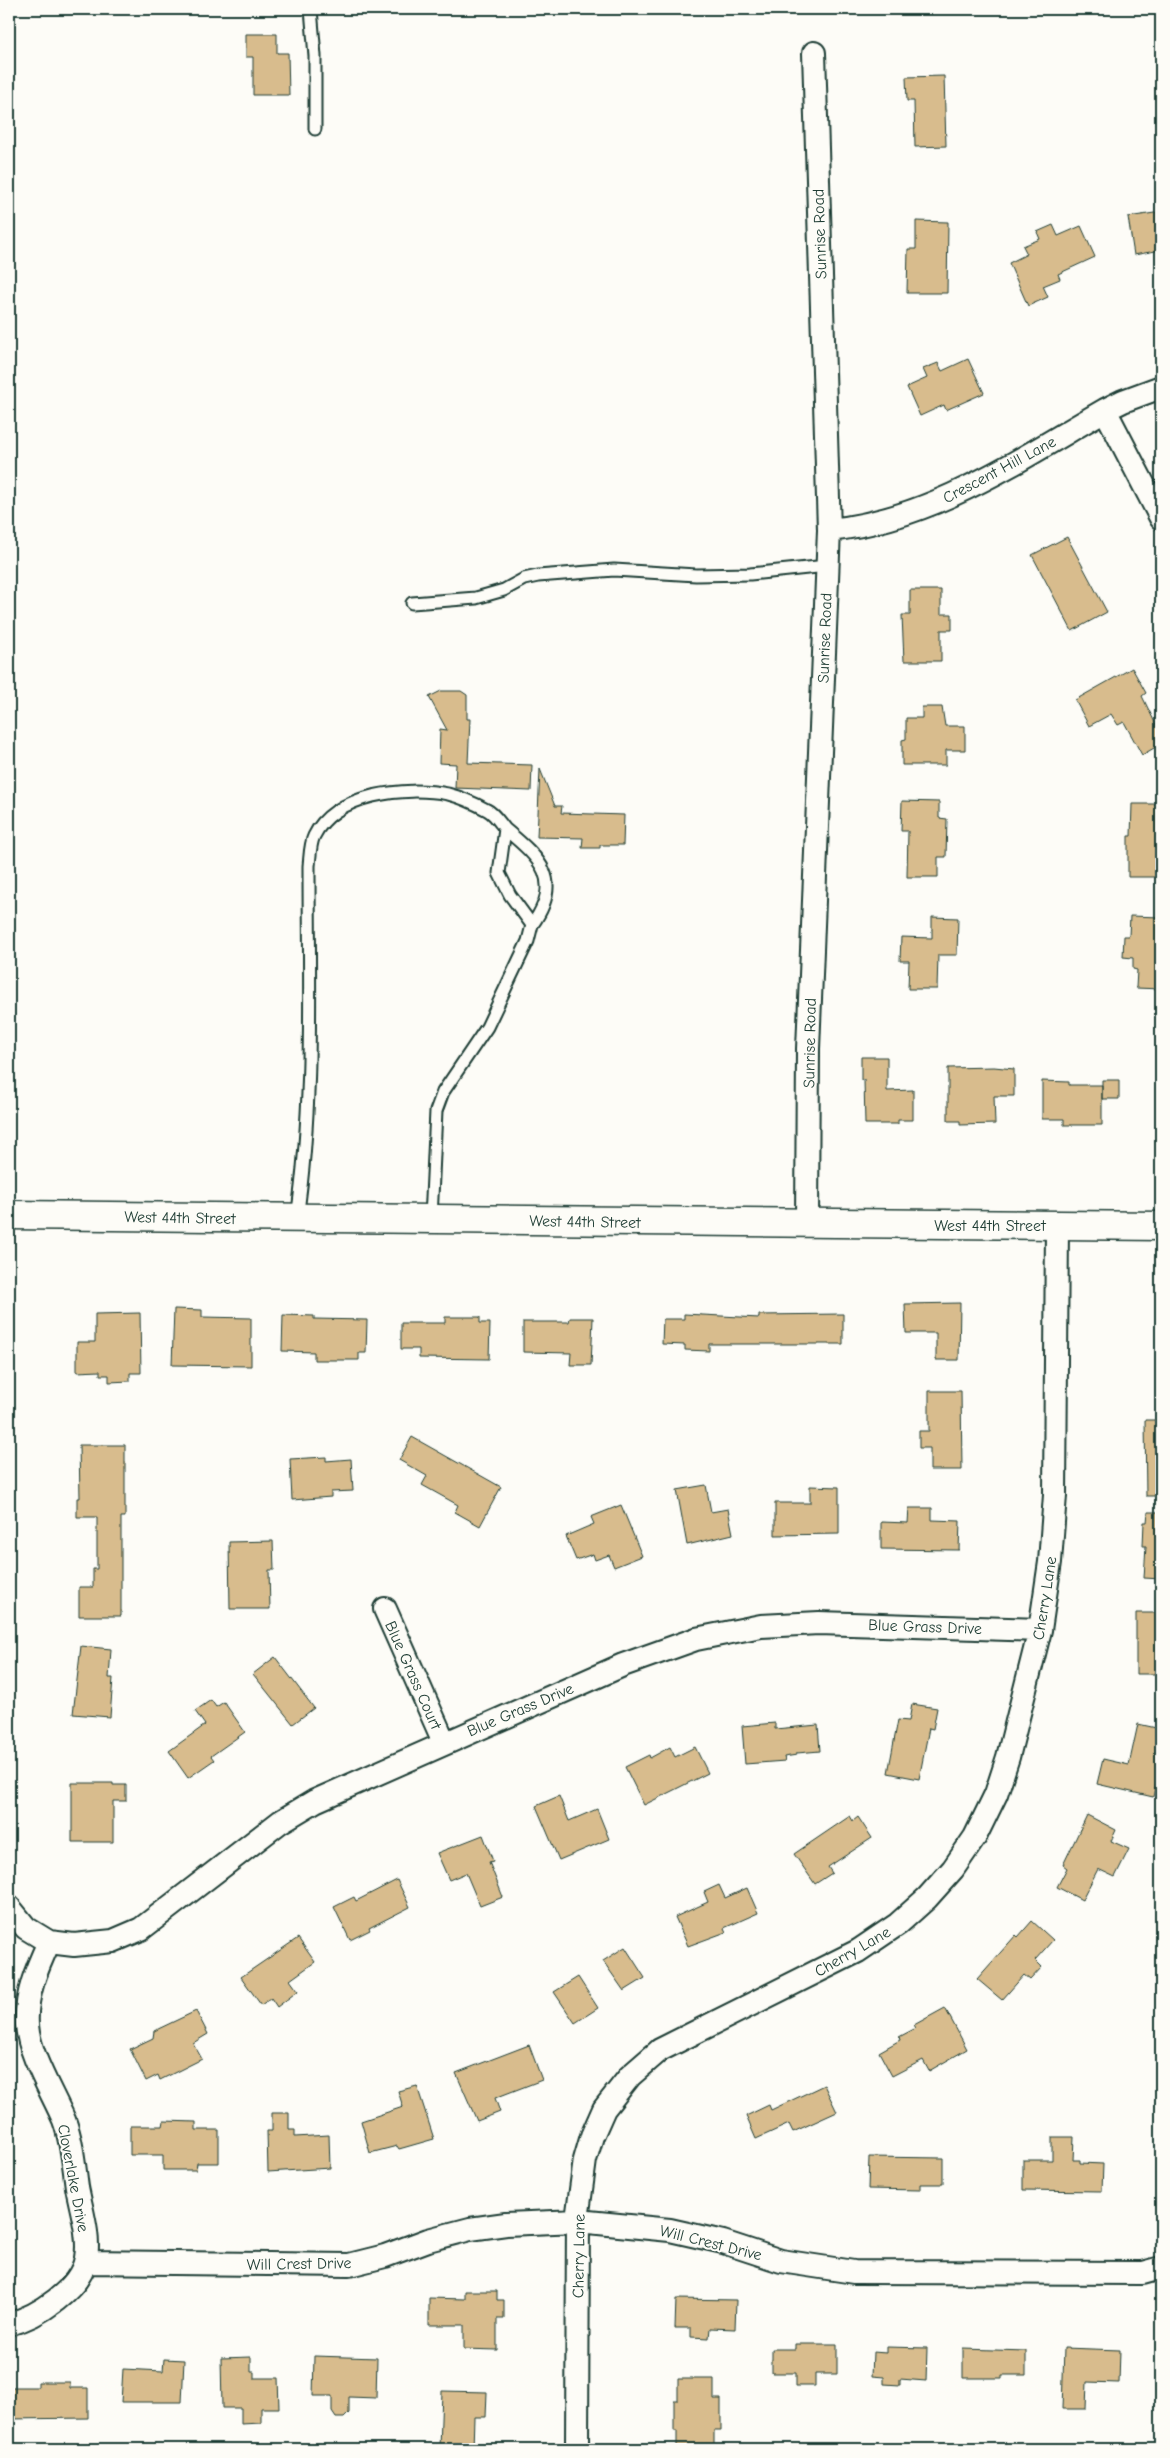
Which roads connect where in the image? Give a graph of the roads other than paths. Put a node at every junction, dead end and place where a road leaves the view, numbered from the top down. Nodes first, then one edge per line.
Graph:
1 (311, 9) edge
2 (814, 53) dead end
3 (315, 129) dead end
4 (1161, 387) edge
5 (1105, 410) junction
6 (1161, 518) edge
7 (829, 530) junction
8 (827, 566) junction
9 (412, 603) dead end
10 (505, 829) junction
11 (532, 925) junction
12 (9, 1215) edge
13 (297, 1218) junction
14 (430, 1219) junction
15 (807, 1224) junction
16 (1057, 1226) junction
17 (1161, 1226) edge
18 (385, 1609) dead end
19 (1040, 1630) junction
20 (444, 1742) junction
21 (9, 1907) edge
22 (49, 1942) junction
23 (578, 2221) junction
24 (85, 2262) junction
25 (1161, 2268) edge
26 (9, 2324) edge
27 (577, 2449) edge

1 - 3 lane
2 - 7 street, Sunrise Road
4 - 5 street, Crescent Hill Lane
5 - 6 street
5 - 7 street, Crescent Hill Lane
7 - 8 street, Sunrise Road
8 - 9 lane
8 - 15 street, Sunrise Road
10 - 11 lane
10 - 11 lane
10 - 13 lane
11 - 14 lane
12 - 13 street, West 44th Street
13 - 14 street, West 44th Street
14 - 15 street, West 44th Street
15 - 16 street, West 44th Street
16 - 17 street, West 44th Street
16 - 19 street, Cherry Lane
18 - 20 street, Blue Grass Court
19 - 20 street, Blue Grass Drive
19 - 23 street, Cherry Lane
20 - 22 street, Blue Grass Drive
21 - 22 street
22 - 24 street, Cloverlake Drive
23 - 24 street, Will Crest Drive
23 - 25 street, Will Crest Drive
23 - 27 street, Cherry Lane
24 - 26 street

